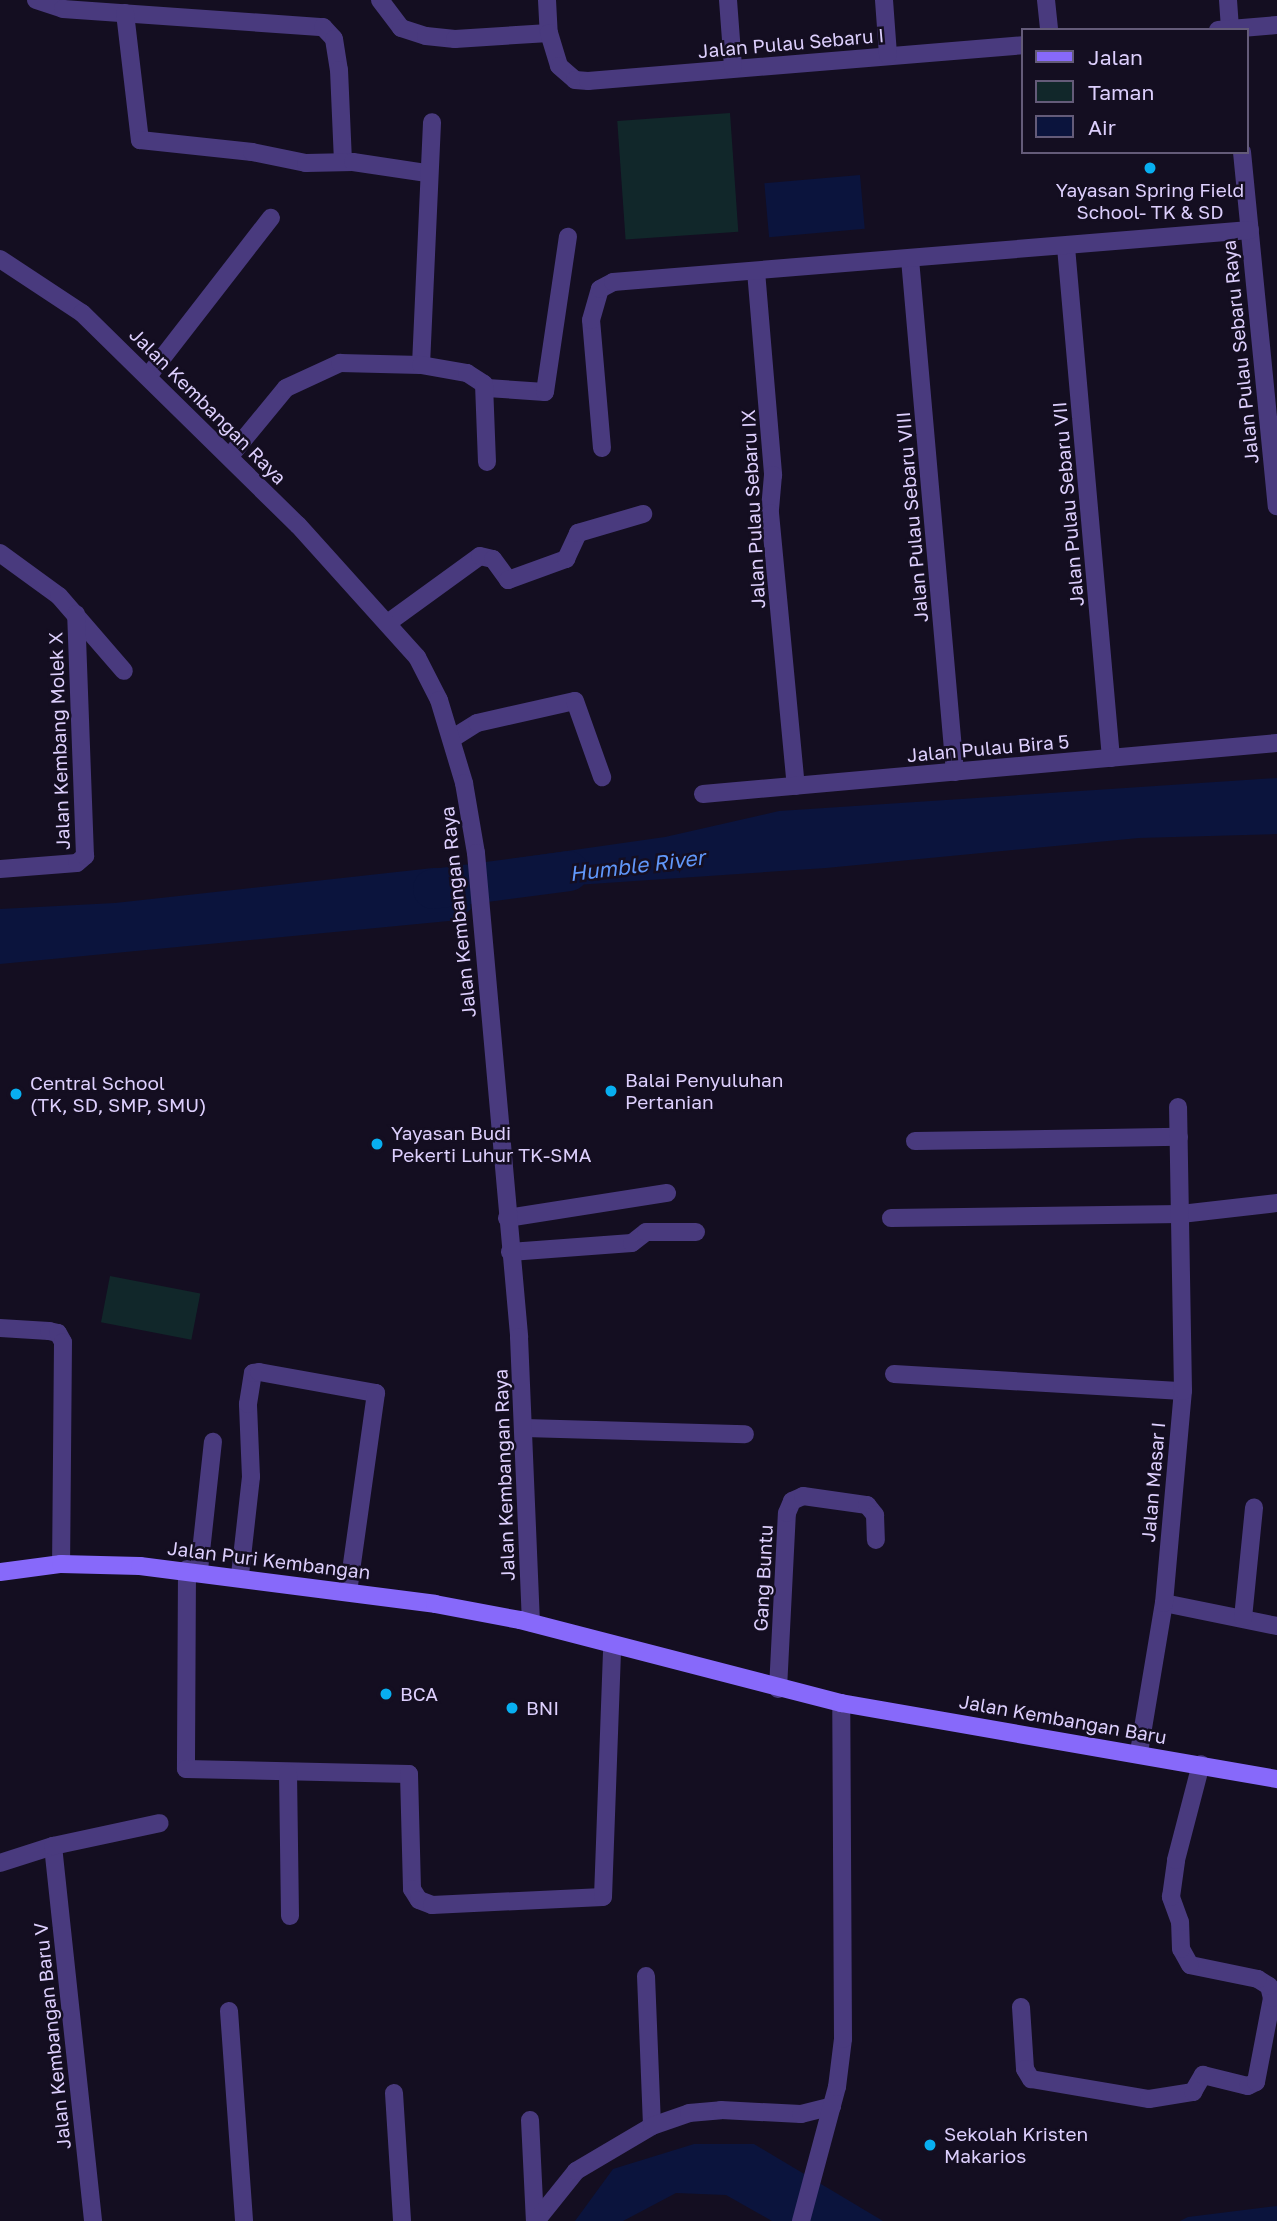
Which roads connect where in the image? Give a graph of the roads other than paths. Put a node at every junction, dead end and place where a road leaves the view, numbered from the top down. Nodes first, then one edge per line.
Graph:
1 (36, 0) edge
2 (380, 0) edge
3 (547, 0) edge
4 (728, 0) edge
5 (884, 0) edge
6 (1046, 0) edge
7 (1228, 0) edge
8 (125, 13) junction
9 (1277, 24) edge
10 (1049, 28) edge
11 (1226, 28) edge
12 (1236, 28) edge
13 (543, 33) junction
14 (1021, 45) edge
15 (888, 55) junction
16 (733, 68) junction
17 (432, 122) dead end
18 (1242, 154) edge
19 (343, 162) junction
20 (427, 173) junction
21 (271, 218) dead end
22 (1250, 230) junction
23 (568, 237) dead end
24 (1066, 247) junction
25 (0, 259) edge
26 (910, 259) junction
27 (756, 271) junction
28 (421, 365) junction
29 (149, 375) junction
30 (487, 388) junction
31 (1270, 388) edge
32 (602, 448) dead end
33 (230, 456) junction
34 (487, 462) dead end
35 (1277, 506) edge
36 (643, 514) dead end
37 (0, 553) edge
38 (76, 614) junction
39 (389, 622) junction
40 (124, 671) dead end
41 (453, 738) junction
42 (1277, 743) edge
43 (1111, 758) junction
44 (955, 772) junction
45 (602, 777) dead end
46 (796, 786) junction
47 (703, 794) dead end
48 (0, 869) edge
49 (1178, 1107) dead end
50 (1179, 1137) junction
51 (915, 1141) dead end
52 (667, 1193) dead end
53 (1277, 1203) edge
54 (1181, 1214) junction
55 (507, 1218) junction
56 (891, 1218) dead end
57 (696, 1231) dead end
58 (510, 1252) junction
59 (0, 1328) edge
60 (894, 1374) dead end
61 (1183, 1391) junction
62 (525, 1428) junction
63 (745, 1434) dead end
64 (213, 1442) dead end
65 (1254, 1508) dead end
66 (876, 1540) dead end
67 (61, 1564) junction
68 (193, 1570) junction
69 (0, 1572) edge
70 (240, 1575) junction
71 (348, 1591) junction
72 (1164, 1603) junction
73 (1243, 1618) junction
74 (530, 1623) junction
75 (1277, 1626) edge
76 (612, 1646) junction
77 (778, 1689) junction
78 (841, 1703) junction
79 (1139, 1752) junction
80 (1201, 1764) junction
81 (288, 1773) junction
82 (1277, 1777) edge
83 (160, 1823) dead end
84 (53, 1846) junction
85 (0, 1863) edge
86 (290, 1916) dead end
87 (646, 1976) dead end
88 (1021, 2007) dead end
89 (229, 2011) dead end
90 (394, 2093) dead end
91 (832, 2106) junction
92 (530, 2120) dead end
93 (652, 2126) junction
94 (93, 2221) edge
95 (244, 2221) edge
96 (402, 2221) edge
97 (536, 2221) edge
98 (802, 2221) edge

1 - 8 street
2 - 13 street
3 - 13 street
4 - 16 street
5 - 15 street
6 - 10 street
7 - 11 street
8 - 19 street
8 - 19 street
9 - 12 street
13 - 16 street, Jalan Pulau Sebaru I
14 - 15 street, Jalan Pulau Sebaru I
15 - 16 street, Jalan Pulau Sebaru I
17 - 20 street
18 - 22 street, Jalan Pulau Sebaru Raya
19 - 20 street
20 - 28 street
21 - 29 street
22 - 24 street
22 - 31 street, Jalan Pulau Sebaru Raya
23 - 30 street
24 - 26 street
24 - 43 street, Jalan Pulau Sebaru VII
25 - 29 street, Jalan Kembangan Raya
26 - 27 street
26 - 44 street, Jalan Pulau Sebaru VIII
27 - 32 street
27 - 46 street, Jalan Pulau Sebaru IX
28 - 30 street
28 - 33 street
29 - 33 street, Jalan Kembangan Raya
30 - 34 street
31 - 35 street, Jalan Pulau Sebaru Raya
33 - 39 street, Jalan Kembangan Raya
36 - 39 street
37 - 38 street
38 - 40 street
38 - 48 street, Jalan Kembang Molek X
39 - 41 street, Jalan Kembangan Raya
41 - 45 street
41 - 55 street, Jalan Kembangan Raya
42 - 43 street, Jalan Pulau Bira 5
43 - 44 street, Jalan Pulau Bira 5
44 - 46 street, Jalan Pulau Bira 5
46 - 47 street, Jalan Pulau Bira 5
49 - 50 street, Jalan Masar I
50 - 51 street
50 - 54 street, Jalan Masar I
52 - 55 street
53 - 54 street
54 - 56 street
54 - 61 street, Jalan Masar I
55 - 58 street, Jalan Kembangan Raya
57 - 58 street
58 - 62 street, Jalan Kembangan Raya
59 - 67 street
60 - 61 street
61 - 72 street, Jalan Masar I
62 - 63 street
62 - 74 street, Jalan Kembangan Raya
64 - 68 street
65 - 73 street
66 - 77 street, Gang Buntu
67 - 68 main road, Jalan Puri Kembangan
67 - 69 main road, Jalan Puri Kembangan
68 - 70 main road, Jalan Puri Kembangan
68 - 81 street
70 - 71 main road, Jalan Puri Kembangan
70 - 71 street
71 - 74 main road, Jalan Puri Kembangan
72 - 73 street
72 - 79 street, Jalan Masar I
73 - 75 street
74 - 76 main road, Jalan Kembangan Baru
76 - 77 main road, Jalan Kembangan Baru
76 - 81 street
77 - 78 main road, Jalan Kembangan Baru
78 - 79 main road, Jalan Kembangan Baru
78 - 91 street
79 - 80 main road, Jalan Kembangan Baru
80 - 82 main road, Jalan Kembangan Baru
80 - 88 street
81 - 86 street
83 - 84 street
84 - 85 street
84 - 94 street, Jalan Kembangan Baru V
87 - 93 street
89 - 95 street
90 - 96 street
91 - 93 street
91 - 98 street
92 - 97 street
93 - 97 street

